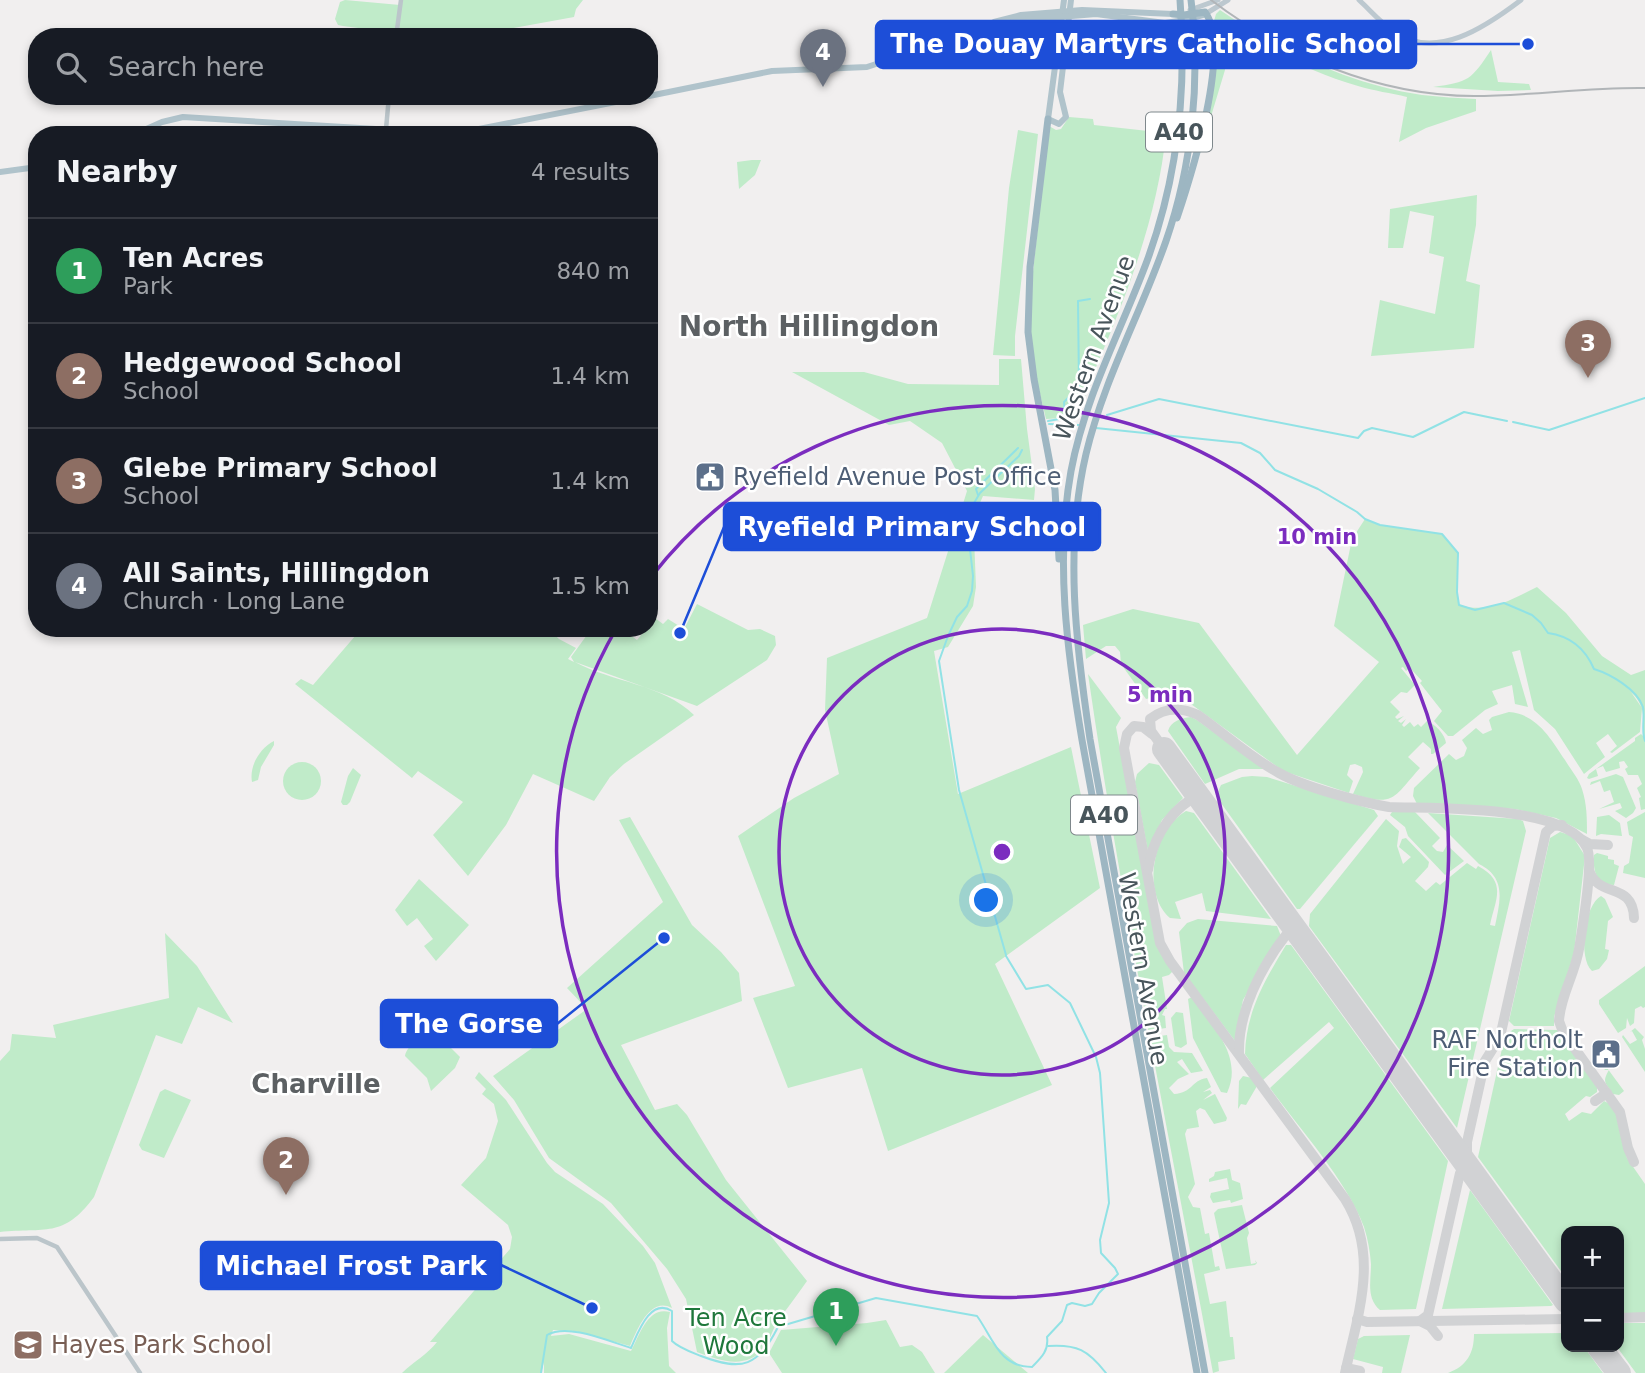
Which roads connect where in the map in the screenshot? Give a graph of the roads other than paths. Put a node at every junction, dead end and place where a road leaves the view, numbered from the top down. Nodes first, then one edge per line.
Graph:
1 (401, 0) edge
2 (1064, 0) edge
3 (1073, 0) edge
4 (1180, 0) edge
5 (1191, 0) edge
6 (1359, 0) edge
7 (1521, 0) edge
8 (1223, 1) edge
9 (1082, 10) junction
10 (1200, 13) junction
11 (1065, 14) junction
12 (1047, 18) junction
13 (1173, 18) junction
14 (397, 28) edge
15 (976, 31) junction
16 (1059, 35) junction
17 (658, 94) edge
18 (389, 105) edge
19 (602, 105) edge
20 (1048, 119) junction
21 (155, 126) edge
22 (335, 126) edge
23 (386, 126) edge
24 (495, 126) edge
25 (28, 168) edge
26 (0, 172) edge
27 (1158, 263) junction
28 (1066, 633) junction
29 (0, 1239) edge
30 (140, 1373) edge
31 (1196, 1373) edge
32 (1205, 1373) edge

1 - 14 street
2 - 11 main road
3 - 9 main road
3 - 11 main road
4 - 28 highway, Western Avenue / A40
5 - 27 highway, Western Avenue / A40
6 - 7 main road
8 - 10 main road
8 - 10 main road
9 - 11 main road
9 - 13 main road
10 - 13 highway
10 - 27 highway
11 - 12 main road
11 - 13 main road
11 - 15 main road
11 - 16 main road
11 - 20 main road
12 - 15 main road
12 - 16 main road
15 - 17 main road
16 - 20 main road
18 - 23 street
19 - 24 main road
20 - 28 highway
21 - 22 main road
25 - 26 main road
27 - 32 highway, Western Avenue / A40
28 - 31 highway, Western Avenue / A40
29 - 30 street

